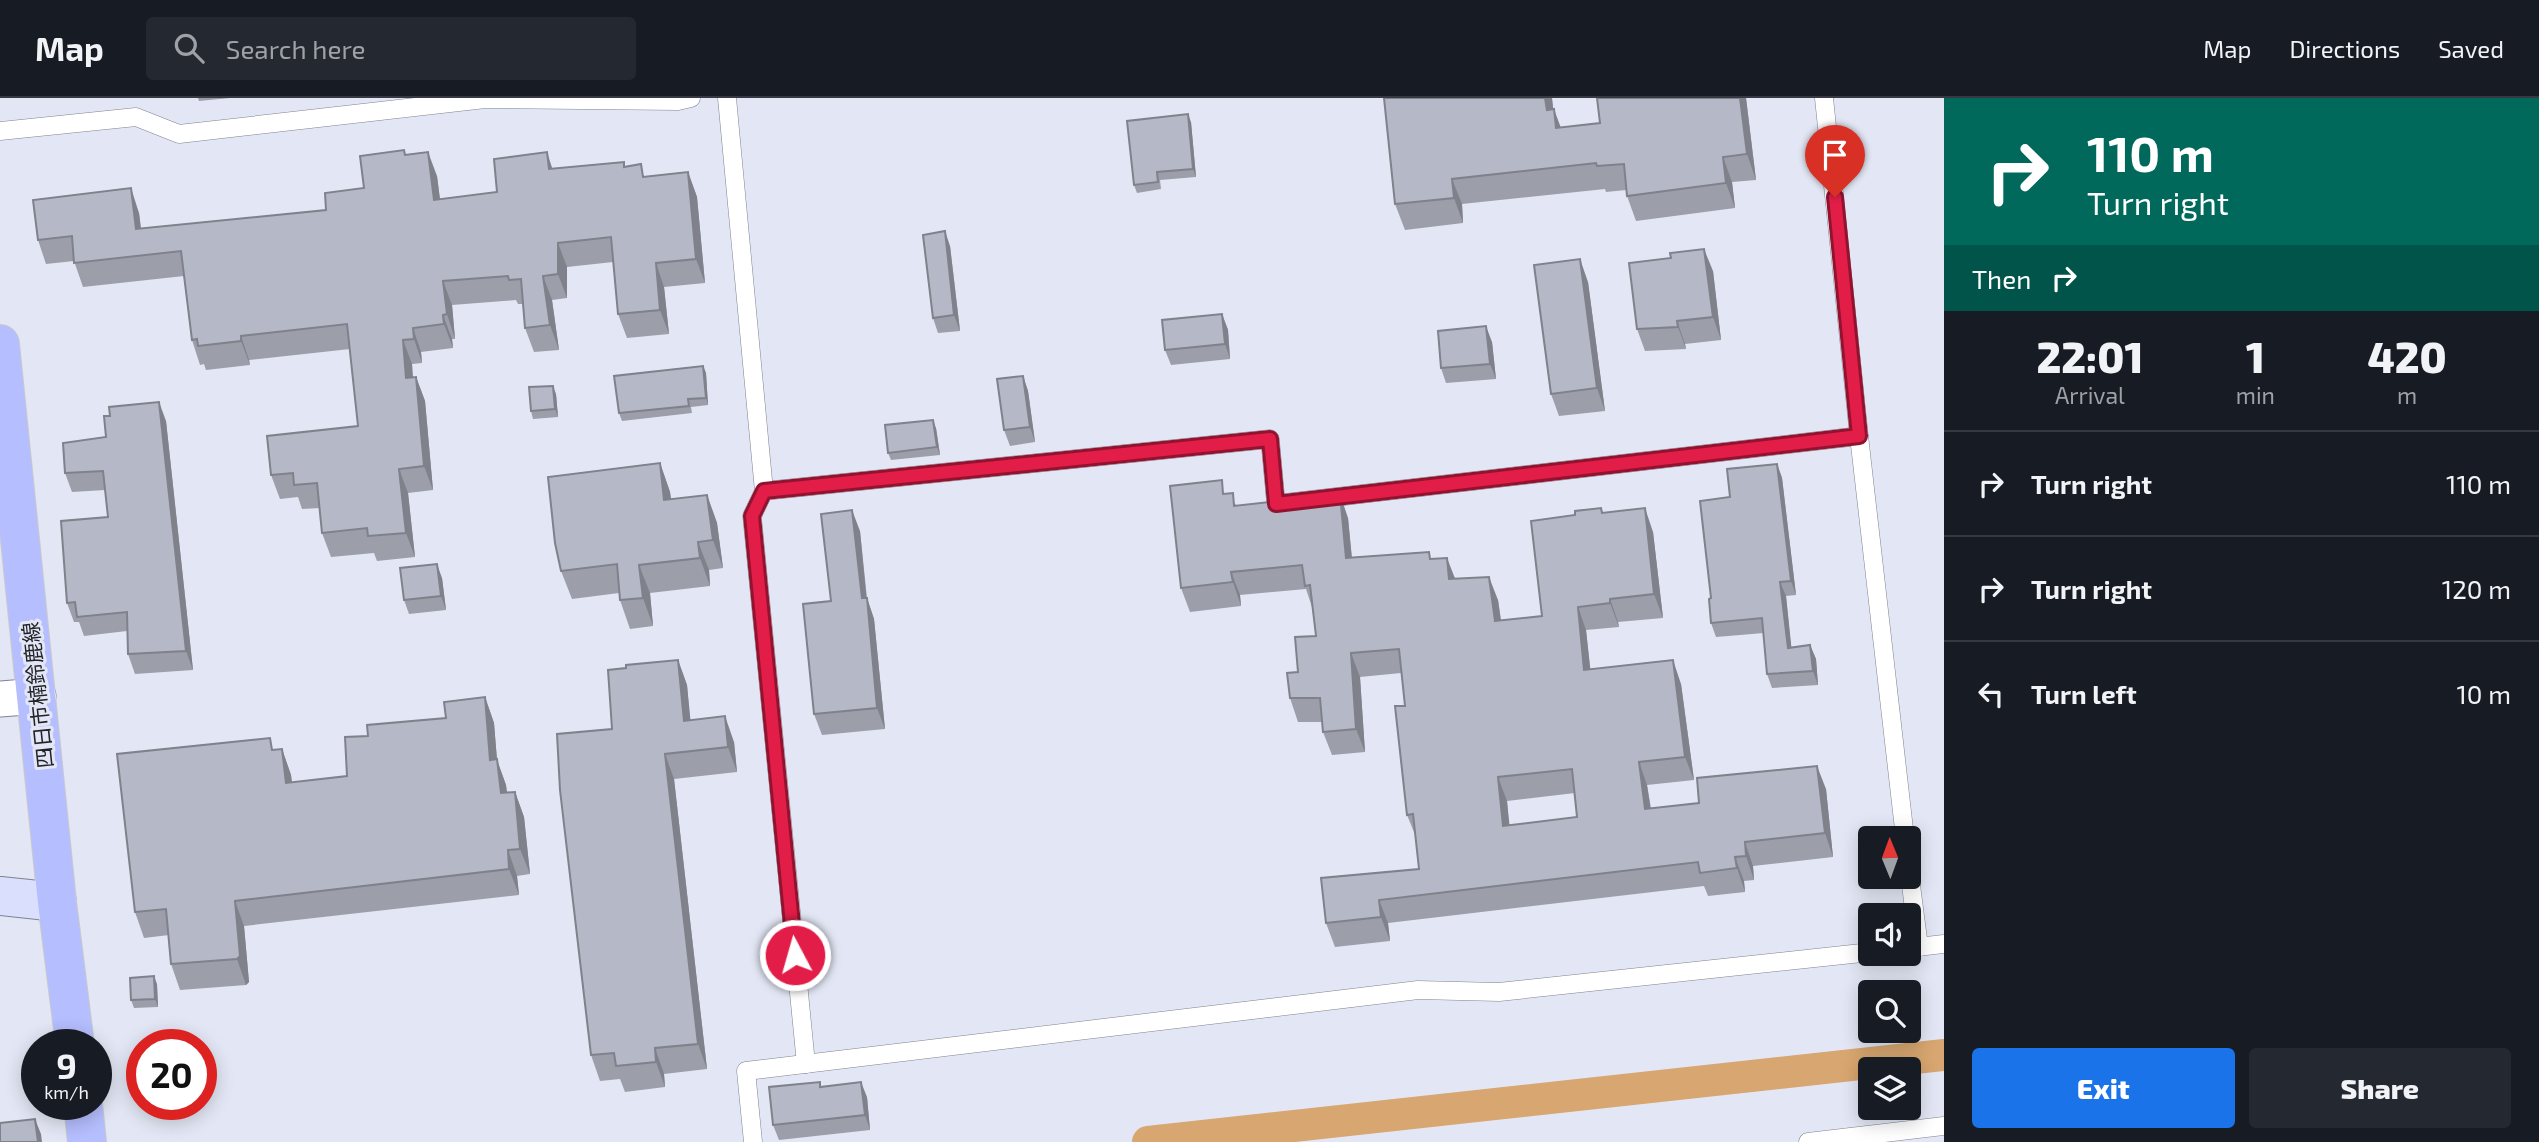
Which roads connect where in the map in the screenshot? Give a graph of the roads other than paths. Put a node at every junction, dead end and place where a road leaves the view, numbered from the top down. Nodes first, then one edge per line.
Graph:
1 (691, 98) edge
2 (727, 98) edge
3 (1824, 98) edge
4 (0, 131) edge
5 (0, 344) edge
6 (1859, 436) junction
7 (764, 491) junction
8 (38, 696) junction
9 (0, 699) edge
10 (1904, 826) edge
11 (0, 896) edge
12 (57, 902) junction
13 (1944, 944) edge
14 (1921, 946) edge
15 (1858, 953) edge
16 (73, 1029) edge
17 (806, 1065) junction
18 (85, 1120) edge
19 (1933, 1132) edge
20 (88, 1142) edge
21 (753, 1142) edge
22 (1808, 1142) edge

1 - 4 lane
2 - 7 lane
3 - 6 lane
5 - 8 main road, 四日市楠鈴鹿線
6 - 7 lane
6 - 10 lane
7 - 17 lane
8 - 9 street
8 - 12 main road, 四日市楠鈴鹿線
11 - 12 main road
12 - 16 main road, 四日市楠鈴鹿線
13 - 14 lane
15 - 17 lane
17 - 21 lane
18 - 20 main road
19 - 22 lane

